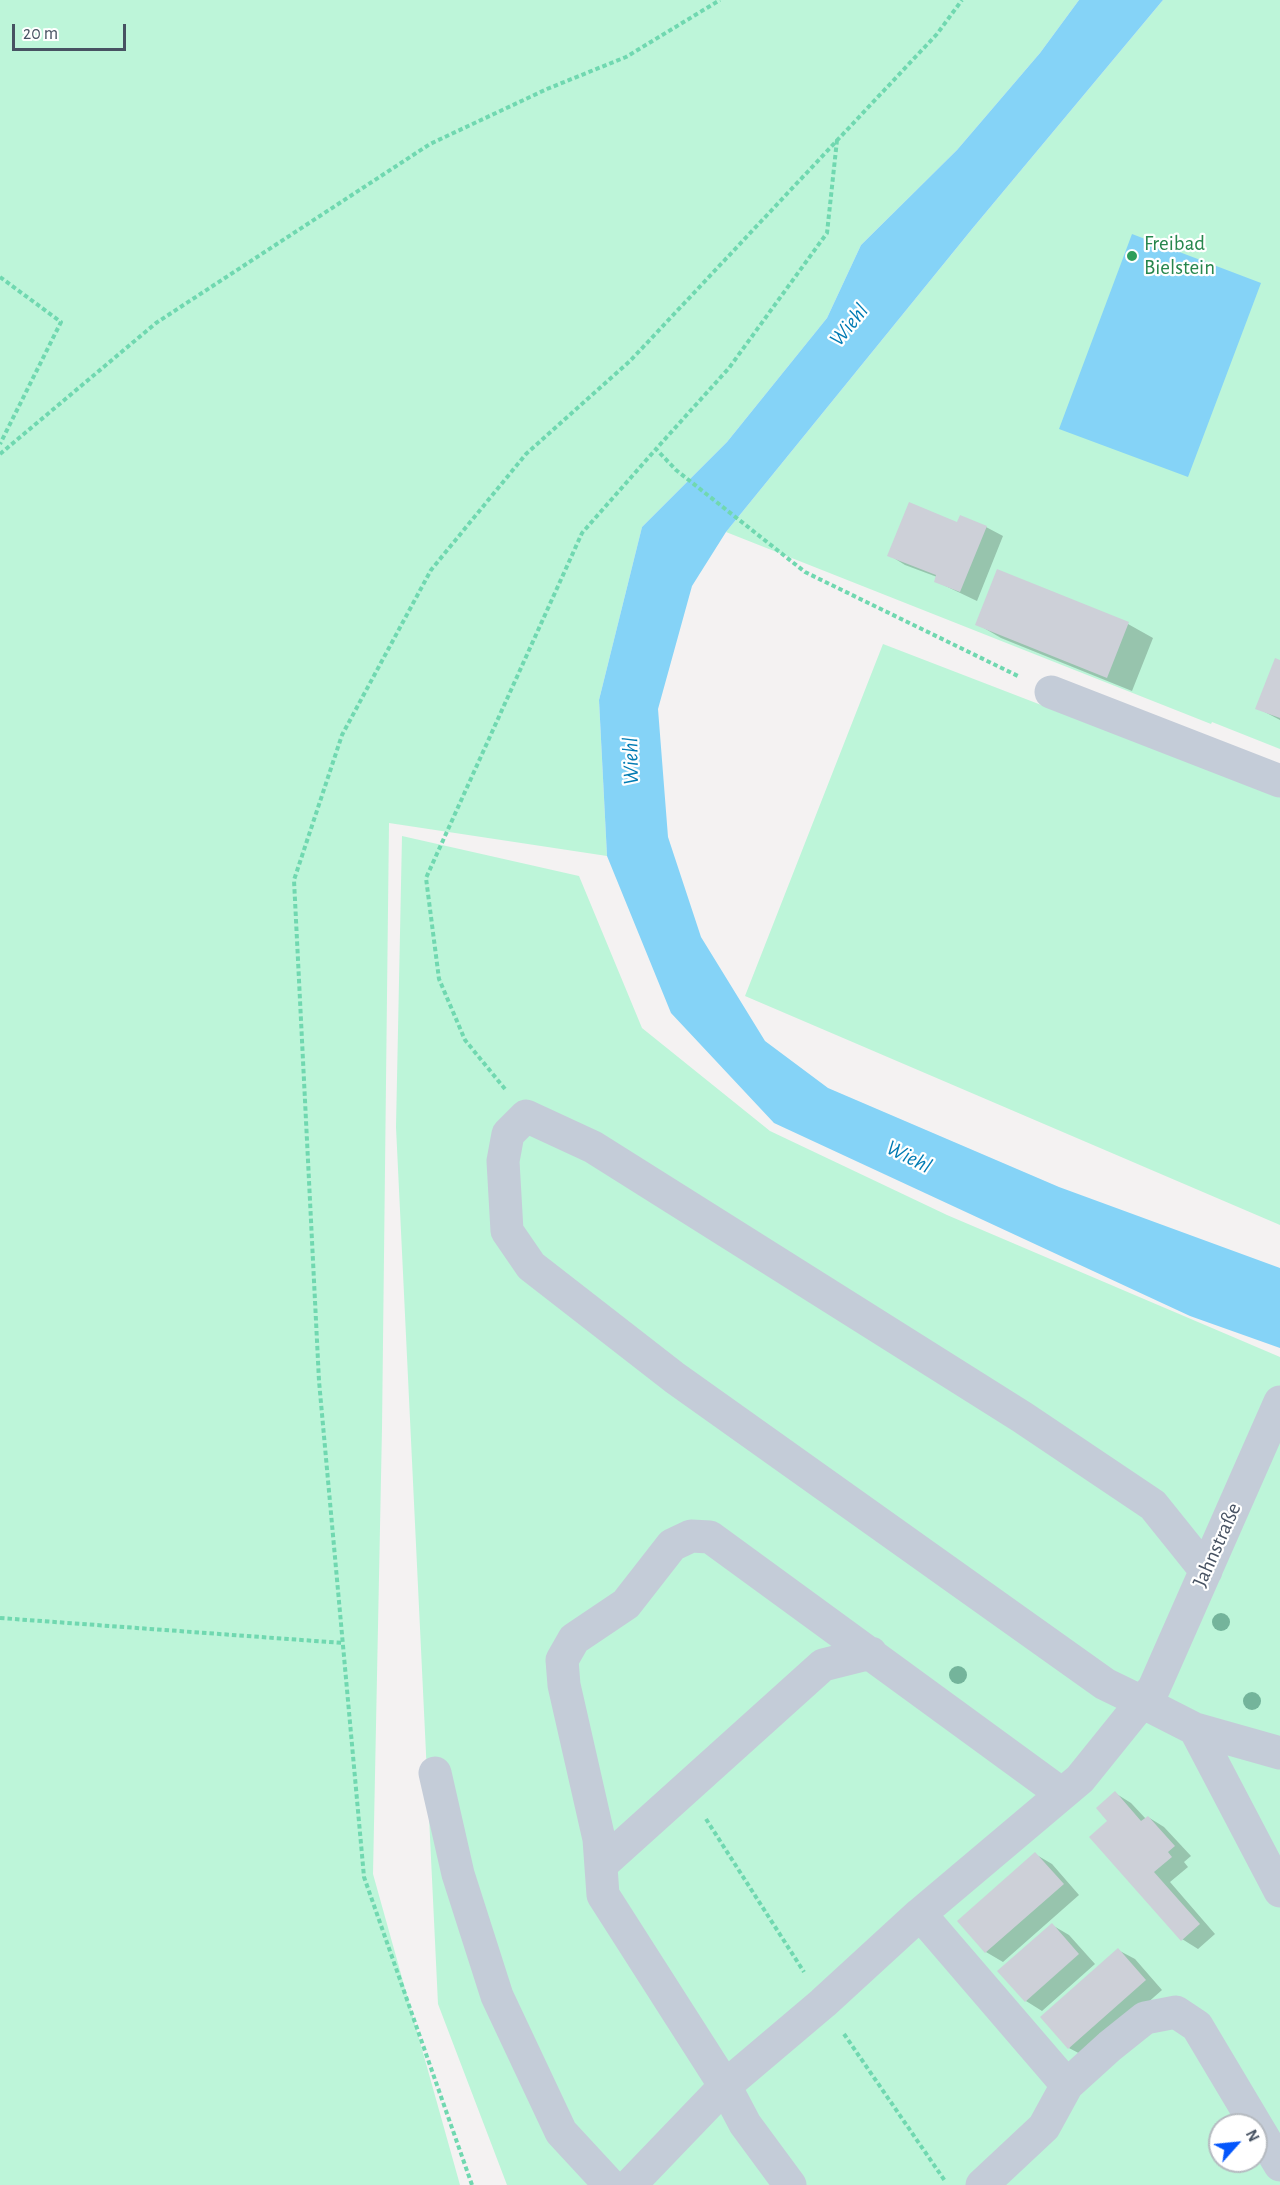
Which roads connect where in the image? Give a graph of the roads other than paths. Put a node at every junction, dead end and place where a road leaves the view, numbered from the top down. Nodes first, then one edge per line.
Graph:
1 (1051, 692) road end
2 (1280, 780) edge
3 (1280, 1402) edge
4 (1206, 1571) junction
5 (871, 1653) junction
6 (1148, 1695) junction
7 (1195, 1729) junction
8 (1280, 1753) edge
9 (435, 1773) dead end
10 (1062, 1794) junction
11 (600, 1865) junction
12 (1280, 1891) edge
13 (920, 1914) junction
14 (1066, 2085) junction
15 (725, 2086) junction
16 (1249, 2113) edge
17 (1268, 2145) edge
18 (1280, 2165) edge
19 (610, 2185) edge
20 (630, 2185) edge
21 (790, 2185) edge
22 (982, 2185) edge

1 - 2 street
3 - 4 street, Jahnstraße
4 - 6 street, Jahnstraße
4 - 6 street
5 - 10 street
5 - 11 street
5 - 11 street
6 - 7 street
6 - 10 street, Jahnstraße
7 - 8 street
7 - 12 street
9 - 19 street
10 - 13 street, Jahnstraße
11 - 15 street
13 - 14 street
13 - 15 street, Jahnstraße
14 - 16 street
14 - 22 street
15 - 20 street, Jahnstraße
15 - 21 street
17 - 18 street

